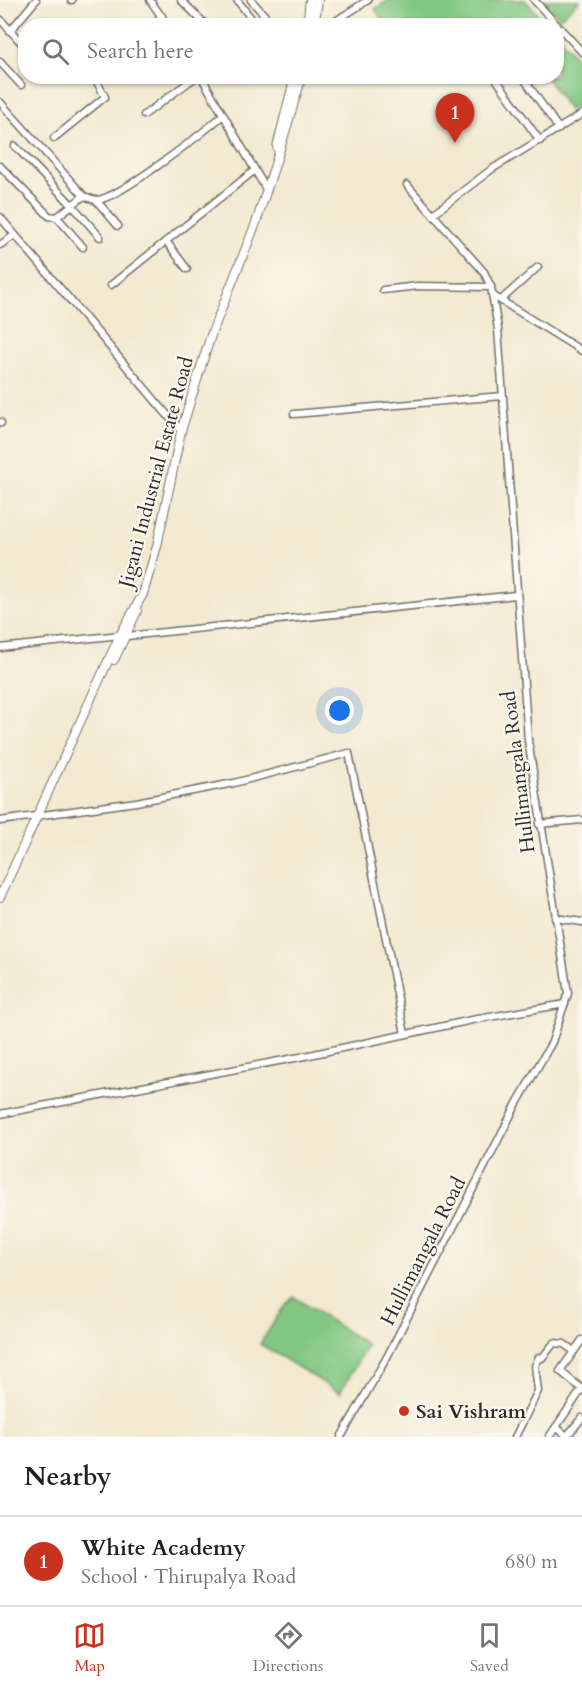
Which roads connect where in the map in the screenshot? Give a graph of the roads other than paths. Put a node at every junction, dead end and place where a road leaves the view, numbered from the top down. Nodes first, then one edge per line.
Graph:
1 (36, 0) edge
2 (150, 0) edge
3 (181, 0) edge
4 (237, 0) edge
5 (252, 0) edge
6 (310, 0) edge
7 (318, 0) edge
8 (368, 0) edge
9 (534, 0) edge
10 (162, 16) edge
11 (21, 18) edge
12 (199, 18) edge
13 (251, 18) edge
14 (267, 18) edge
15 (308, 18) edge
16 (315, 18) edge
17 (340, 18) edge
18 (551, 18) edge
19 (0, 19) edge
20 (18, 21) edge
21 (10, 31) junction
22 (564, 32) edge
23 (18, 40) edge
24 (582, 52) edge
25 (0, 62) edge
26 (18, 82) edge
27 (98, 84) edge
28 (188, 84) edge
29 (204, 84) edge
30 (293, 84) edge
31 (300, 84) edge
32 (500, 84) edge
33 (528, 84) edge
34 (0, 102) edge
35 (582, 114) edge
36 (144, 115) dead end
37 (223, 115) junction
38 (559, 129) junction
39 (54, 138) dead end
40 (540, 141) junction
41 (15, 146) dead end
42 (279, 152) junction
43 (0, 166) edge
44 (255, 171) junction
45 (408, 185) dead end
46 (267, 192) junction
47 (84, 196) junction
48 (96, 200) junction
49 (72, 205) junction
50 (433, 214) junction
51 (0, 217) edge
52 (57, 217) junction
53 (118, 226) dead end
54 (15, 235) junction
55 (100, 237) dead end
56 (166, 241) junction
57 (0, 244) edge
58 (83, 247) dead end
59 (538, 267) dead end
60 (187, 269) dead end
61 (111, 285) dead end
62 (382, 290) dead end
63 (491, 291) junction
64 (501, 300) junction
65 (582, 351) edge
66 (502, 396) junction
67 (294, 414) dead end
68 (181, 431) junction
69 (516, 594) junction
70 (123, 636) junction
71 (0, 648) edge
72 (38, 816) junction
73 (0, 820) edge
74 (582, 820) edge
75 (539, 824) junction
76 (0, 897) edge
77 (555, 918) junction
78 (582, 922) edge
79 (565, 1005) junction
80 (405, 1034) junction
81 (0, 1114) edge
82 (581, 1344) edge
83 (574, 1351) junction
84 (582, 1389) edge
85 (582, 1418) edge
86 (556, 1427) junction
87 (341, 1437) edge
88 (515, 1437) edge
89 (549, 1437) edge

1 - 11 street
2 - 10 street
3 - 12 street
4 - 13 street
5 - 14 street
6 - 15 main road
7 - 16 main road
8 - 17 street
9 - 18 street
19 - 21 street
20 - 21 street
21 - 23 street
22 - 24 street
25 - 26 street
27 - 39 street
28 - 36 street
29 - 37 street
30 - 42 main road, Jigani Industrial Estate Road
31 - 42 main road
32 - 40 street
33 - 38 street
34 - 47 street
35 - 38 street
37 - 44 street
37 - 48 street
38 - 40 street
40 - 50 street
41 - 49 street
42 - 46 main road, Jigani Industrial Estate Road
43 - 52 street
44 - 46 street
44 - 56 street
45 - 50 street, Hullimangala Road
46 - 68 main road, Jigani Industrial Estate Road
47 - 48 street
47 - 49 street
48 - 53 street
49 - 52 street
49 - 55 street
50 - 63 street, Hullimangala Road
51 - 54 street
52 - 58 street
54 - 57 street
54 - 68 street
56 - 60 street
56 - 61 street
59 - 64 street
62 - 63 street
63 - 64 street
63 - 66 street, Hullimangala Road
64 - 65 street
66 - 67 street
66 - 69 street, Hullimangala Road
68 - 70 main road, Jigani Industrial Estate Road
69 - 70 street
69 - 75 street, Hullimangala Road
70 - 71 street
70 - 72 main road, Jigani Industrial Estate Road
72 - 73 street
72 - 76 main road
72 - 80 street
74 - 75 street
75 - 77 street, Hullimangala Road
77 - 78 street
77 - 79 street, Hullimangala Road
79 - 80 street
79 - 87 street, Hullimangala Road
80 - 81 street
82 - 83 street
83 - 84 street
83 - 88 street
84 - 86 street
85 - 86 street
86 - 89 street

